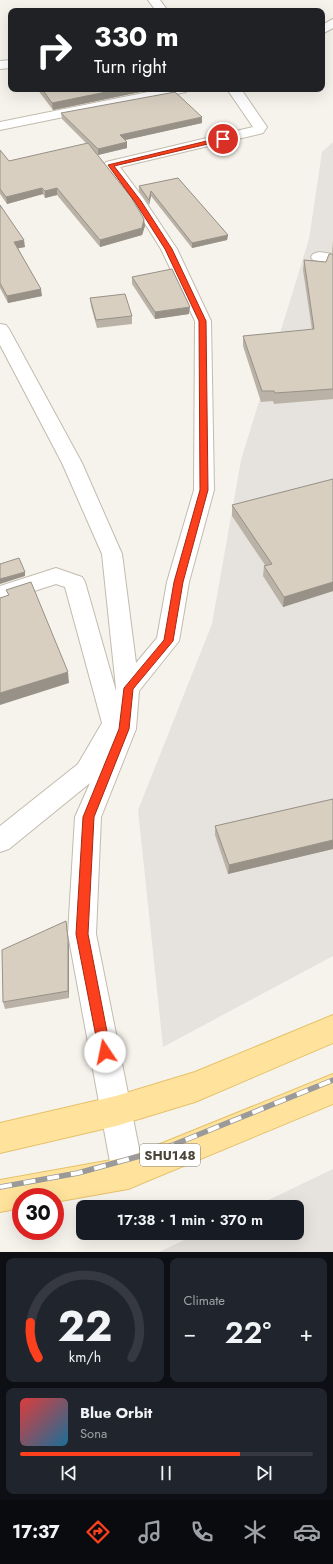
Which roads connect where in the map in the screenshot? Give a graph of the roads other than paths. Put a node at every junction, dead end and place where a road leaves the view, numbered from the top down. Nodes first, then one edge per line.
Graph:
1 (167, 92) edge
2 (236, 92) edge
3 (0, 126) edge
4 (0, 329) edge
5 (0, 594) edge
6 (128, 688) junction
7 (1, 846) edge
8 (333, 1029) edge
9 (333, 1089) edge
10 (116, 1111) junction
11 (0, 1138) edge
12 (128, 1173) junction
13 (0, 1196) edge

1 - 3 street
2 - 6 street
4 - 6 street
5 - 7 street
6 - 10 street
8 - 10 main road
9 - 12 main road, SHU148
10 - 11 main road
10 - 12 street
12 - 13 main road, SHU148

